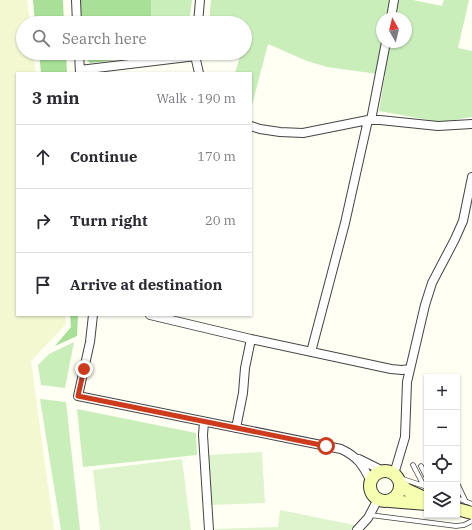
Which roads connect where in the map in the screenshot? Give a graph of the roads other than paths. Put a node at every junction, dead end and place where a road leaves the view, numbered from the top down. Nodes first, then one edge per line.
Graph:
1 (76, 0) edge
2 (200, 0) edge
3 (394, 0) edge
4 (391, 12) edge
5 (77, 16) edge
6 (199, 16) edge
7 (385, 48) edge
8 (79, 60) edge
9 (157, 60) edge
10 (196, 60) edge
11 (80, 72) edge
12 (199, 72) edge
13 (370, 120) junction
14 (472, 124) edge
15 (252, 126) edge
16 (472, 177) edge
17 (93, 316) edge
18 (154, 316) edge
19 (251, 339) junction
20 (311, 352) junction
21 (410, 369) junction
22 (204, 422) junction
23 (236, 428) junction
24 (356, 458) junction
25 (413, 465) dead end
26 (421, 466) dead end
27 (424, 472) edge
28 (394, 477) junction
29 (371, 482) junction
30 (424, 485) edge
31 (424, 487) edge
32 (424, 498) edge
33 (383, 500) junction
34 (460, 501) edge
35 (460, 502) edge
36 (424, 504) edge
37 (472, 504) edge
38 (472, 513) edge
39 (370, 515) junction
40 (472, 520) edge
41 (361, 529) edge
42 (209, 530) edge

1 - 5 street
2 - 6 street
3 - 4 street
7 - 13 street
8 - 11 street
9 - 11 street
10 - 12 street
13 - 14 street
13 - 15 street
13 - 20 street
16 - 21 street
17 - 22 street
18 - 19 street
19 - 20 street
19 - 23 street
20 - 21 street
21 - 28 street
22 - 23 street
22 - 42 street
23 - 24 street
24 - 28 street
24 - 29 street
25 - 30 lane
26 - 27 lane
28 - 29 street
28 - 31 lane
28 - 32 street
28 - 33 street
29 - 33 street
33 - 36 street
33 - 39 street
34 - 37 lane
35 - 38 street
39 - 40 lane
39 - 41 street

